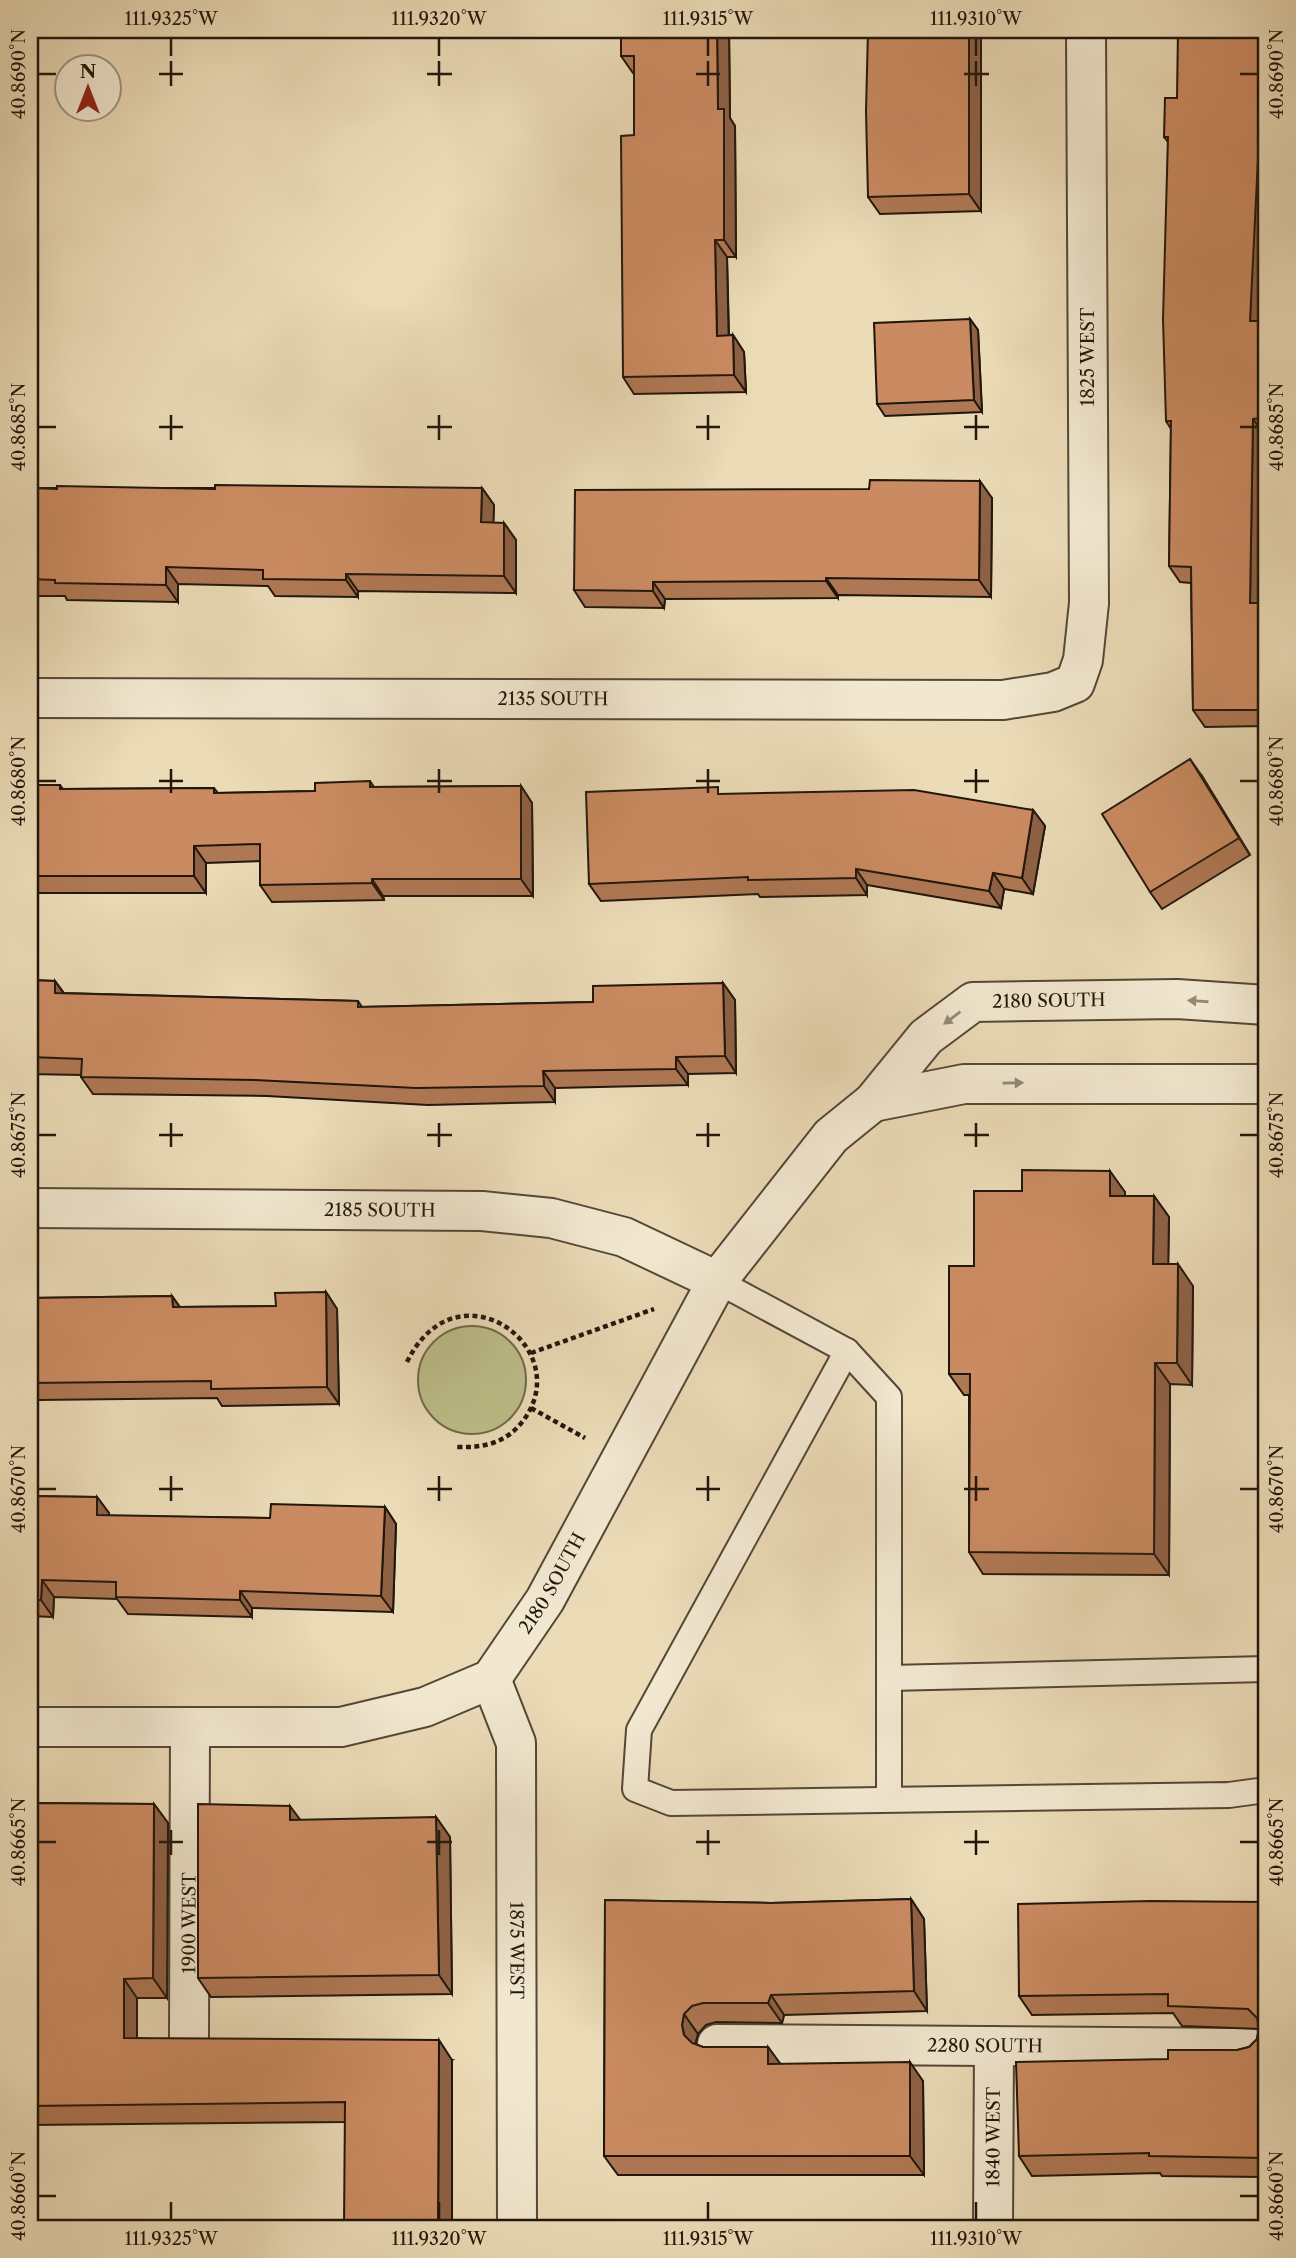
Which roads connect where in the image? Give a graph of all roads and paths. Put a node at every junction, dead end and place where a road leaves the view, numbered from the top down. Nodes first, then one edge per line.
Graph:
1 (1086, 30) edge
2 (1075, 683) joint
3 (30, 698) edge
4 (1266, 1005) edge
5 (1266, 1084) edge
6 (873, 1102) junction
7 (30, 1208) edge
8 (716, 1281) junction
9 (665, 1305) dead end
10 (847, 1351) junction
11 (531, 1353) junction
12 (407, 1362) dead end
13 (531, 1408) junction
14 (586, 1438) dead end
15 (457, 1447) dead end
16 (1266, 1669) edge
17 (889, 1678) junction
18 (491, 1679) junction
19 (30, 1727) edge
20 (190, 1727) junction
21 (1266, 1790) edge
22 (889, 1799) junction
23 (189, 2037) edge
24 (717, 2044) edge
25 (994, 2046) junction
26 (1251, 2048) edge
27 (517, 2228) edge
28 (993, 2228) edge

1 - 2 street, 1825 WEST
2 - 3 street, 2135 SOUTH
4 -> 6 street, 2180 SOUTH
6 -> 5 street, 2180 SOUTH
6 - 8 street, 2180 SOUTH
7 - 8 street, 2185 SOUTH
8 - 10 lane
8 - 18 street, 2180 SOUTH
9 - 11 path
10 - 17 lane
10 - 22 lane
11 - 12 path
11 - 13 path
13 - 14 path
13 - 15 path
16 - 17 lane
17 - 22 lane
18 - 20 street
18 - 27 street, 1875 WEST
19 - 20 street
20 - 23 street, 1900 WEST
21 - 22 lane
24 - 25 street, 2280 SOUTH
25 - 26 street, 2280 SOUTH
25 - 28 street, 1840 WEST

